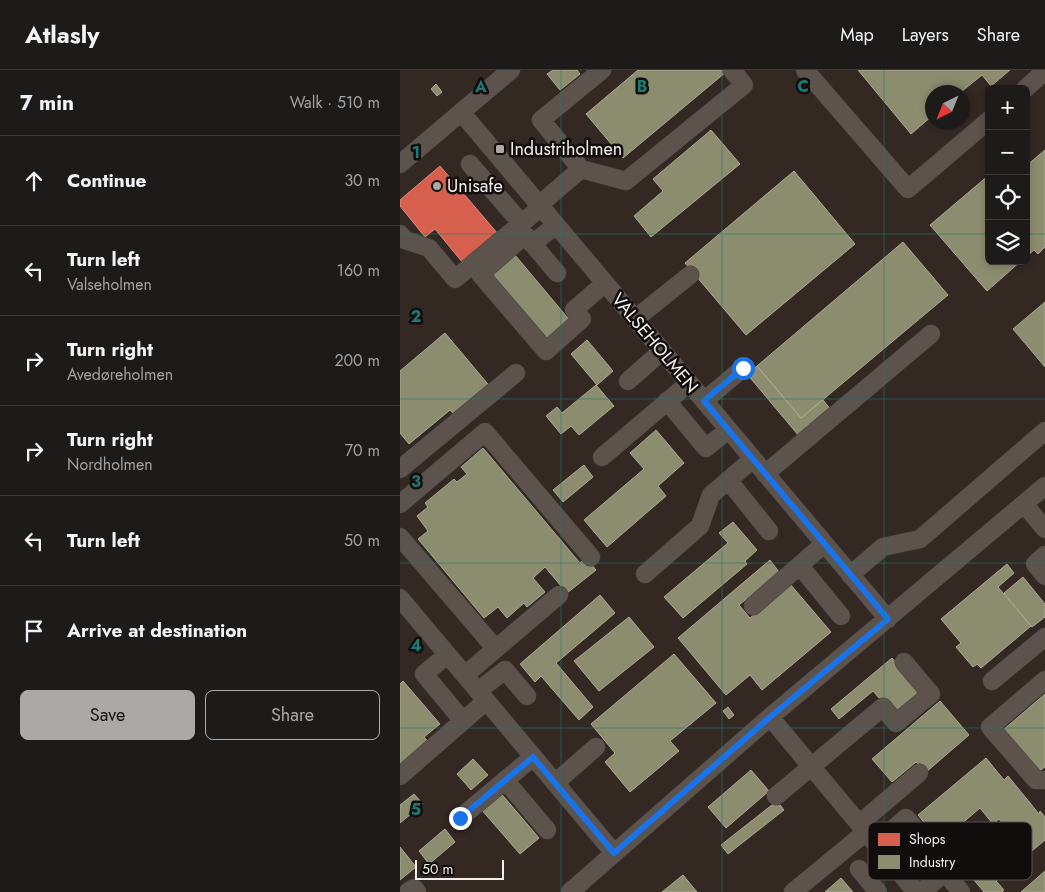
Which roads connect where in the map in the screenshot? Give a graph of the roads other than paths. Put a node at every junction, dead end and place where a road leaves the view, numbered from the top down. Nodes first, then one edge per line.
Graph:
1 (511, 70) edge
2 (602, 70) edge
3 (732, 70) edge
4 (805, 70) edge
5 (1045, 71) edge
6 (1029, 85) edge
7 (462, 112) junction
8 (985, 123) edge
9 (400, 164) edge
10 (470, 164) dead end
11 (581, 169) junction
12 (540, 206) junction
13 (522, 224) junction
14 (556, 224) junction
15 (400, 234) edge
16 (532, 244) junction
17 (557, 272) dead end
18 (690, 274) dead end
19 (605, 283) junction
20 (635, 319) junction
21 (931, 334) dead end
22 (662, 351) junction
23 (743, 368) dead end
24 (516, 374) dead end
25 (628, 381) dead end
26 (689, 383) junction
27 (667, 401) junction
28 (704, 401) junction
29 (728, 430) junction
30 (1045, 432) edge
31 (602, 457) dead end
32 (753, 459) junction
33 (400, 468) edge
34 (765, 474) junction
35 (728, 480) junction
36 (1045, 486) edge
37 (400, 504) edge
38 (1024, 504) junction
39 (1045, 529) edge
40 (770, 531) dead end
41 (400, 537) edge
42 (824, 544) junction
43 (1045, 555) edge
44 (591, 558) dead end
45 (800, 566) junction
46 (645, 574) dead end
47 (850, 576) junction
48 (1045, 576) edge
49 (559, 595) dead end
50 (400, 598) edge
51 (753, 606) dead end
52 (842, 616) dead end
53 (888, 619) junction
54 (1045, 637) edge
55 (496, 649) junction
56 (447, 655) junction
57 (904, 662) dead end
58 (464, 675) junction
59 (1045, 680) edge
60 (992, 681) dead end
61 (482, 696) junction
62 (527, 696) dead end
63 (770, 717) junction
64 (464, 721) junction
65 (596, 747) dead end
66 (533, 757) junction
67 (811, 767) junction
68 (919, 772) dead end
69 (400, 776) edge
70 (505, 780) junction
71 (1045, 780) edge
72 (555, 783) junction
73 (776, 796) dead end
74 (460, 818) dead end
75 (876, 822) edge
76 (896, 822) edge
77 (909, 822) edge
78 (547, 830) dead end
79 (867, 833) joint
80 (614, 853) junction
81 (859, 869) dead end
82 (868, 880) edge
83 (868, 880) edge
84 (907, 880) edge
85 (936, 880) edge
86 (951, 880) edge
87 (408, 892) edge
88 (417, 892) edge
89 (570, 892) edge
90 (793, 892) edge
91 (878, 892) edge
92 (916, 892) edge
93 (922, 892) edge
94 (961, 892) edge

1 - 7 street
2 - 11 street
3 - 11 street
4 - 8 street
5 - 6 street
7 - 9 street
7 - 12 street, VALSEHOLMEN
10 - 13 street
11 - 12 street
12 - 13 street
12 - 14 street, VALSEHOLMEN
13 - 15 street
14 - 16 street
14 - 19 street, VALSEHOLMEN
16 - 17 street
16 - 19 street
18 - 20 street
19 - 20 street, VALSEHOLMEN
20 - 22 street, VALSEHOLMEN
21 - 34 street
22 - 25 street
22 - 26 street, VALSEHOLMEN
23 - 28 street
24 - 33 street
26 - 27 street
26 - 28 street, VALSEHOLMEN
27 - 29 street
27 - 31 street
28 - 29 street, VALSEHOLMEN
29 - 32 street, VALSEHOLMEN
30 - 47 street
32 - 34 street, VALSEHOLMEN
32 - 35 street
34 - 42 street, VALSEHOLMEN
35 - 40 street
35 - 46 street
36 - 38 street
37 - 44 street
38 - 39 street
38 - 53 street
41 - 55 street
42 - 45 street
42 - 47 street, VALSEHOLMEN
43 - 48 street
45 - 51 street
45 - 52 street
47 - 53 street, VALSEHOLMEN
49 - 55 street
50 - 56 street
53 - 63 street
54 - 60 street
55 - 58 street
56 - 58 street
56 - 64 street
57 - 67 street
58 - 61 street
59 - 71 street
61 - 62 street
61 - 64 street
61 - 66 street
63 - 67 street
63 - 80 street
64 - 69 street
65 - 72 street
66 - 70 street
66 - 72 street
67 - 73 street
67 - 79 street
68 - 75 street
70 - 74 street
70 - 78 street
72 - 80 street
76 - 77 street
79 - 90 street
80 - 89 street
81 - 83 street
82 - 91 street
84 - 92 street
85 - 93 street
86 - 94 street
87 - 88 street

